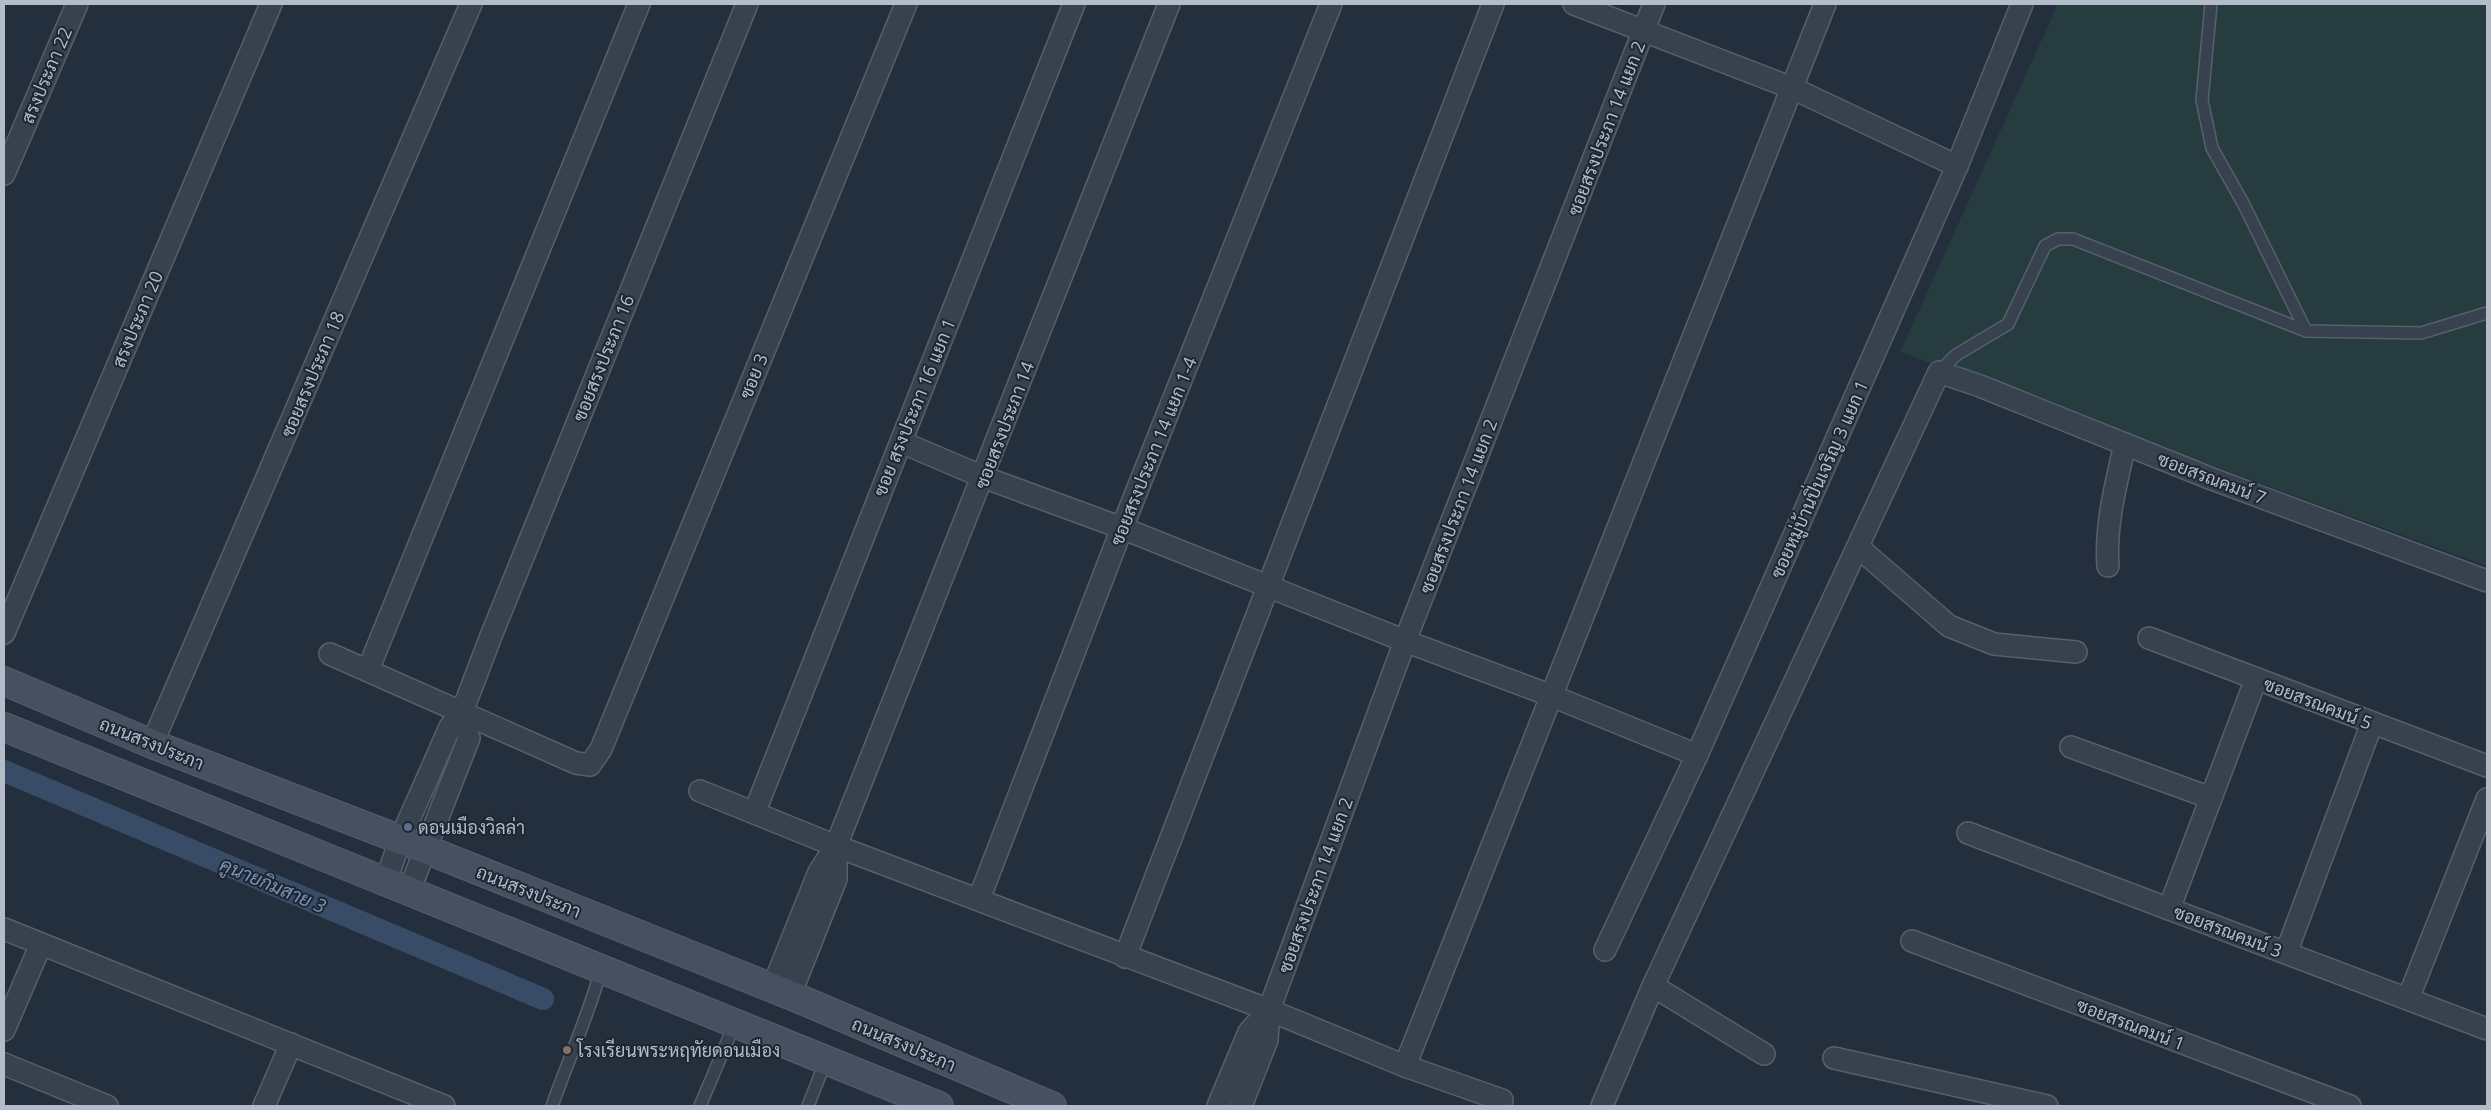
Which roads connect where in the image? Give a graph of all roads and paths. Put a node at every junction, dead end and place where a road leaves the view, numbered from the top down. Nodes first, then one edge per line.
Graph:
1 (77, 4) edge
2 (271, 4) edge
3 (471, 4) edge
4 (639, 4) edge
5 (746, 4) edge
6 (906, 4) edge
7 (1074, 4) edge
8 (1169, 4) edge
9 (1331, 4) edge
10 (1493, 4) edge
11 (1574, 4) edge
12 (1654, 4) edge
13 (1825, 4) edge
14 (2022, 4) edge
15 (2211, 4) edge
16 (1644, 31) junction
17 (1792, 88) junction
18 (1957, 166) junction
19 (4, 174) edge
20 (2487, 313) edge
21 (2306, 330) junction
22 (1939, 372) junction
23 (900, 442) junction
24 (2125, 444) junction
25 (984, 477) junction
26 (1122, 528) junction
27 (1858, 548) junction
28 (2108, 566) dead end
29 (2487, 581) edge
30 (1269, 587) junction
31 (4, 633) edge
32 (2149, 638) dead end
33 (1405, 641) junction
34 (2076, 652) dead end
35 (330, 654) dead end
36 (368, 670) junction
37 (2256, 679) junction
38 (4, 681) edge
39 (1552, 696) junction
40 (462, 712) junction
41 (2372, 724) junction
42 (4, 727) edge
43 (152, 744) junction
44 (2072, 747) dead end
45 (1697, 755) junction
46 (2487, 766) edge
47 (700, 791) dead end
48 (2211, 798) junction
49 (2487, 799) edge
50 (756, 811) junction
51 (1968, 833) dead end
52 (413, 844) junction
53 (836, 846) junction
54 (398, 886) junction
55 (979, 899) junction
56 (2169, 909) junction
57 (4, 929) edge
58 (1912, 941) dead end
59 (41, 944) junction
60 (1605, 950) dead end
61 (2286, 953) junction
62 (1125, 957) junction
63 (601, 970) junction
64 (1653, 986) junction
65 (781, 992) junction
66 (2408, 999) junction
67 (1269, 1010) junction
68 (735, 1023) junction
69 (2487, 1029) edge
70 (4, 1030) edge
71 (291, 1044) junction
72 (1764, 1054) dead end
73 (1834, 1058) dead end
74 (826, 1060) junction
75 (4, 1064) edge
76 (1405, 1066) junction
77 (1502, 1100) dead end
78 (107, 1106) edge
79 (264, 1106) edge
80 (444, 1106) edge
81 (552, 1106) edge
82 (700, 1106) edge
83 (808, 1106) edge
84 (939, 1106) edge
85 (1052, 1106) edge
86 (1218, 1106) edge
87 (1241, 1106) edge
88 (1602, 1106) edge
89 (2047, 1106) edge
90 (2350, 1106) edge

1 - 19 street, สรงประภา 22
2 - 31 street, สรงประภา 20
3 - 43 street, ซอยสรงประภา 18
4 - 36 street
5 - 40 street, ซอยสรงประภา 16
6 - 40 street, ซอย 3
7 - 23 street, ซอย สรงประภา 16 แยก 1
8 - 25 street, ซอยสรงประภา 14
9 - 26 street, ซอยสรงประภา 14 แยก 1-4
10 - 30 street
11 - 16 street
12 - 16 street, ซอยสรงประภา 14 แยก 2
13 - 17 street
14 - 18 street, ซอยหมู่บ้านปิ่นเจริญ 3 แยก 1
15 - 21 lane
16 - 17 street
16 - 33 street, ซอยสรงประภา 14 แยก 2
17 - 18 street
17 - 39 street
18 - 45 street, ซอยหมู่บ้านปิ่นเจริญ 3 แยก 1
20 - 21 lane
21 - 22 lane
22 - 24 street, ซอยสรณคมน์ 7
22 - 27 street
23 - 25 street
23 - 50 street, ซอย สรงประภา 16 แยก 1
24 - 28 street
24 - 29 street, ซอยสรณคมน์ 7
25 - 26 street
25 - 53 street, ซอยสรงประภา 14
26 - 30 street
26 - 55 street, ซอยสรงประภา 14 แยก 1-4
27 - 34 street
27 - 64 street
30 - 33 street
30 - 62 street
32 - 37 street, ซอยสรณคมน์ 5
33 - 39 street
33 - 67 street, ซอยสรงประภา 14 แยก 2
35 - 36 street
36 - 40 street
37 - 41 street, ซอยสรณคมน์ 5
37 - 48 street
38 - 43 main road, ถนนสรงประภา
39 - 45 street
39 - 76 street
40 - 52 street, ซอยสรงประภา 16
41 - 46 street, ซอยสรณคมน์ 5
41 - 61 street
42 - 54 main road
43 - 52 main road, ถนนสรงประภา
44 - 48 street
45 - 60 street, ซอยหมู่บ้านปิ่นเจริญ 3 แยก 1
47 - 50 street
48 - 56 street
49 - 66 street
50 - 53 street
51 - 56 street, ซอยสรณคมน์ 3
52 - 54 street, ซอยสรงประภา 16
52 - 65 main road, ถนนสรงประภา
53 - 55 street
53 - 65 street, ซอยสรงประภา 14
54 - 63 main road
55 - 62 street
56 - 61 street, ซอยสรณคมน์ 3
57 - 59 street
58 - 90 street, ซอยสรณคมน์ 1
59 - 70 street
59 - 71 street
61 - 66 street, ซอยสรณคมน์ 3
62 - 67 street
63 - 68 main road
63 - 81 lane
64 - 72 street
64 - 88 street
65 - 85 main road, ถนนสรงประภา
66 - 69 street, ซอยสรณคมน์ 3
67 - 76 street
67 - 86 street
67 - 87 street
68 - 74 main road
68 - 82 lane
71 - 79 street
71 - 80 street
73 - 89 street
74 - 83 lane
74 - 84 main road
75 - 78 street
76 - 77 street

